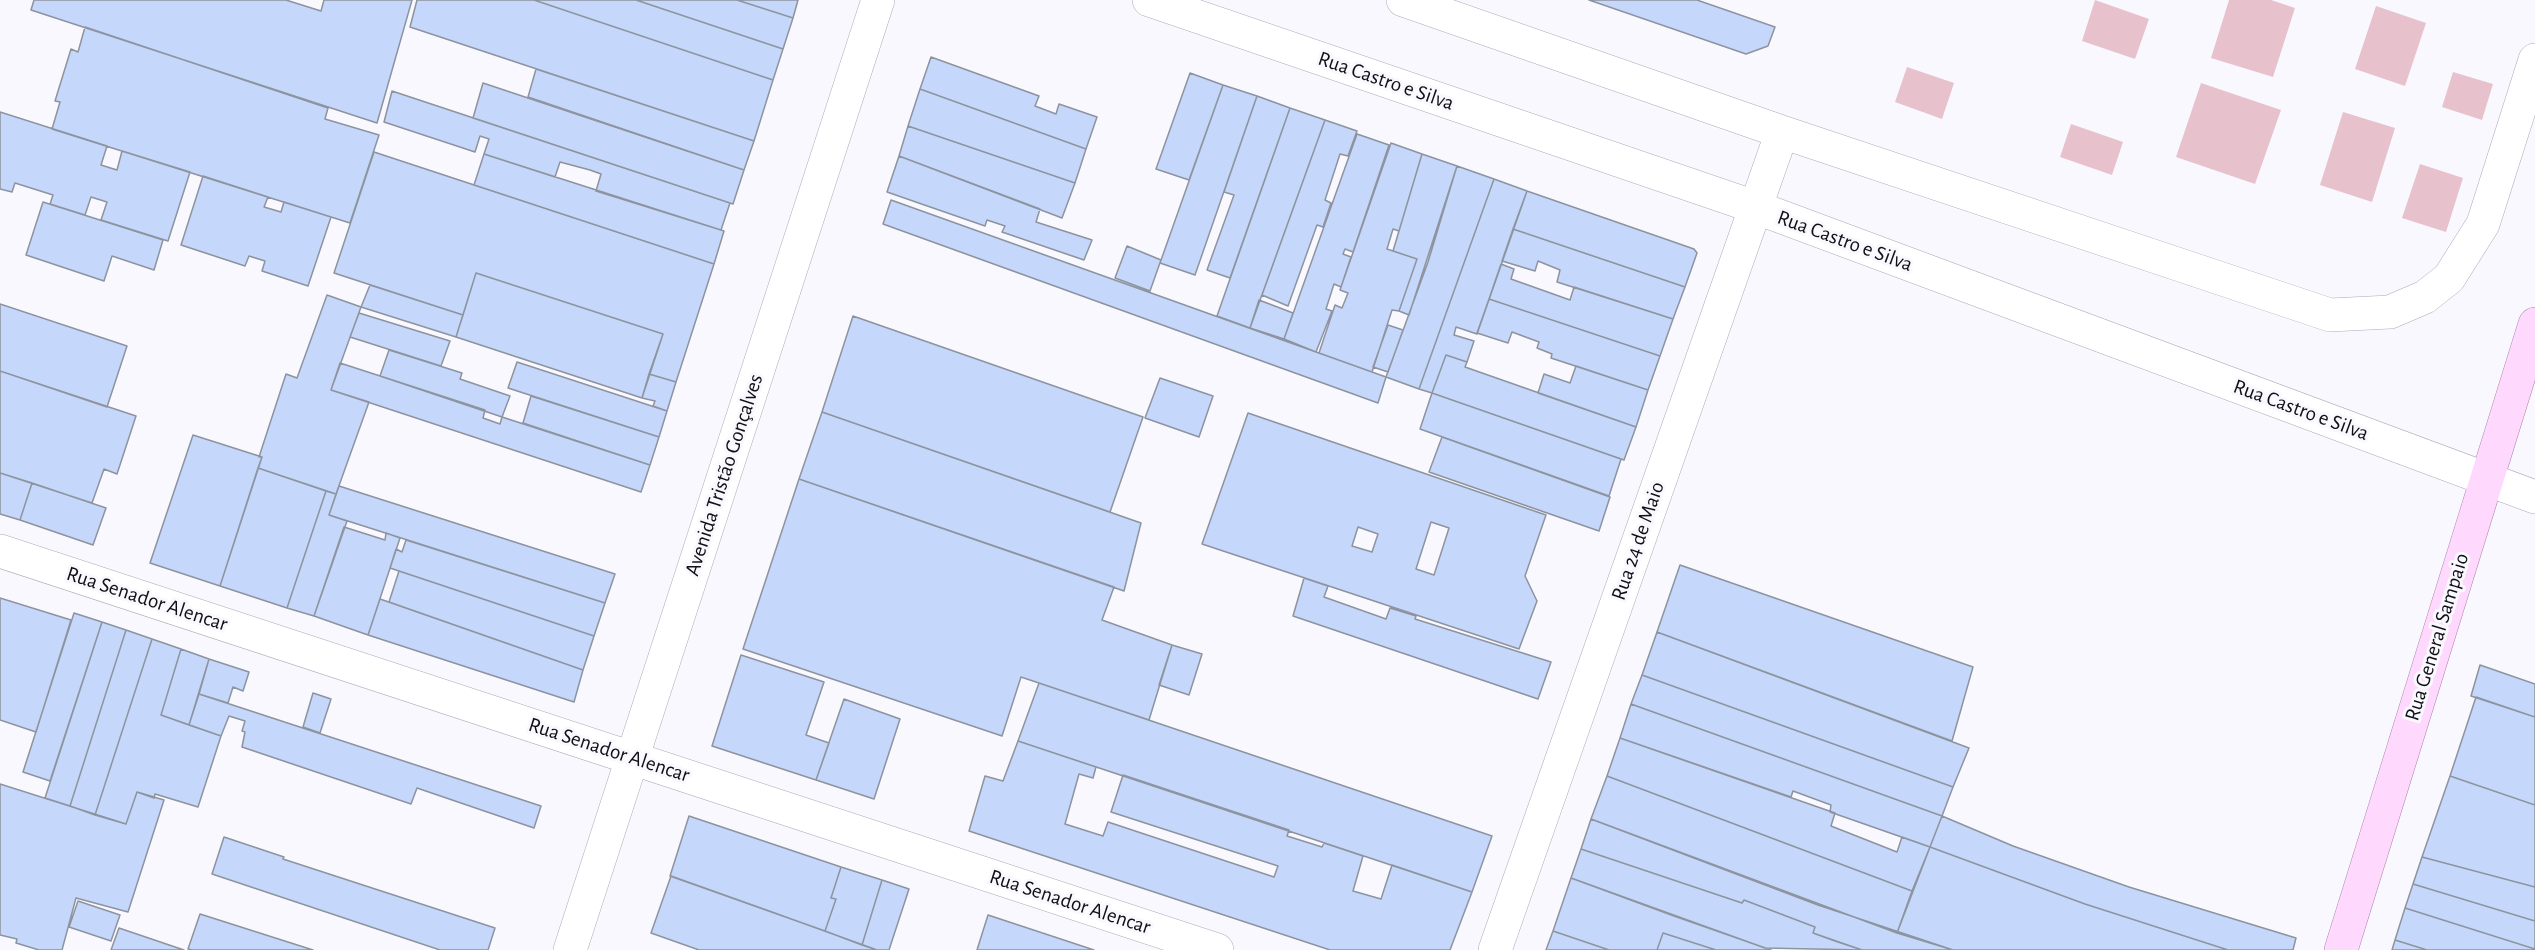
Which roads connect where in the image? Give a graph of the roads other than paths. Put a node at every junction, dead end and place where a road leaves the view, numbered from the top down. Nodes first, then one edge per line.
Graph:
1 (878, 0) edge
2 (1149, 0) edge
3 (1403, 0) edge
4 (2535, 60) edge
5 (1782, 132) junction
6 (1755, 207) junction
7 (2535, 324) edge
8 (2485, 479) junction
9 (2535, 497) edge
10 (0, 551) edge
11 (633, 757) junction
12 (570, 950) edge
13 (1217, 950) edge
14 (1495, 950) edge
15 (2341, 950) edge

1 - 11 street, Avenida Tristão Gonçalves
2 - 6 street, Rua Castro e Silva
3 - 5 street
4 - 5 street
5 - 6 street, Rua 24 de Maio
6 - 8 street, Rua Castro e Silva
6 - 14 street, Rua 24 de Maio
7 - 8 main road, Rua General Sampaio
8 - 9 street, Rua Castro e Silva
8 - 15 main road, Rua General Sampaio
10 - 11 street, Rua Senador Alencar
11 - 12 street, Avenida Tristão Gonçalves
11 - 13 street, Rua Senador Alencar

